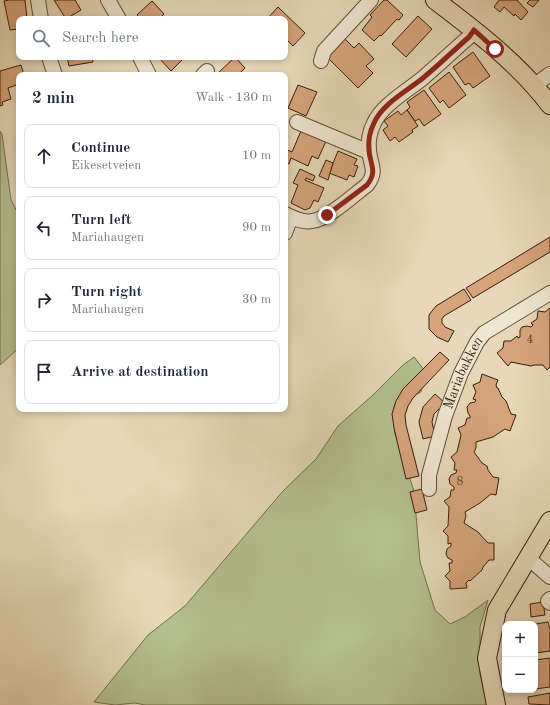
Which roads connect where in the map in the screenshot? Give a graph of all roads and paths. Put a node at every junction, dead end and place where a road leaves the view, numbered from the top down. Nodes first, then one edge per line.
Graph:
1 (38, 0) edge
2 (108, 0) edge
3 (371, 0) edge
4 (435, 0) edge
5 (41, 16) edge
6 (118, 16) edge
7 (474, 30) junction
8 (51, 60) edge
9 (142, 60) edge
10 (321, 61) dead end
11 (54, 72) edge
12 (148, 72) edge
13 (550, 74) edge
14 (535, 85) junction
15 (550, 105) edge
16 (297, 122) dead end
17 (369, 152) junction
18 (288, 215) edge
19 (550, 293) edge
20 (429, 489) dead end
21 (550, 521) edge
22 (528, 558) junction
23 (550, 577) edge
24 (550, 599) edge
25 (550, 603) edge
26 (496, 705) edge

1 - 5 street
2 - 6 street
3 - 10 street
4 - 7 main road
7 - 14 main road
7 - 17 street
8 - 11 street
9 - 12 street
13 - 14 street
14 - 15 main road
16 - 17 street
17 - 18 street
19 - 20 street, Mariabakken
21 - 22 main road
22 - 23 street
22 - 26 main road
24 - 25 street

